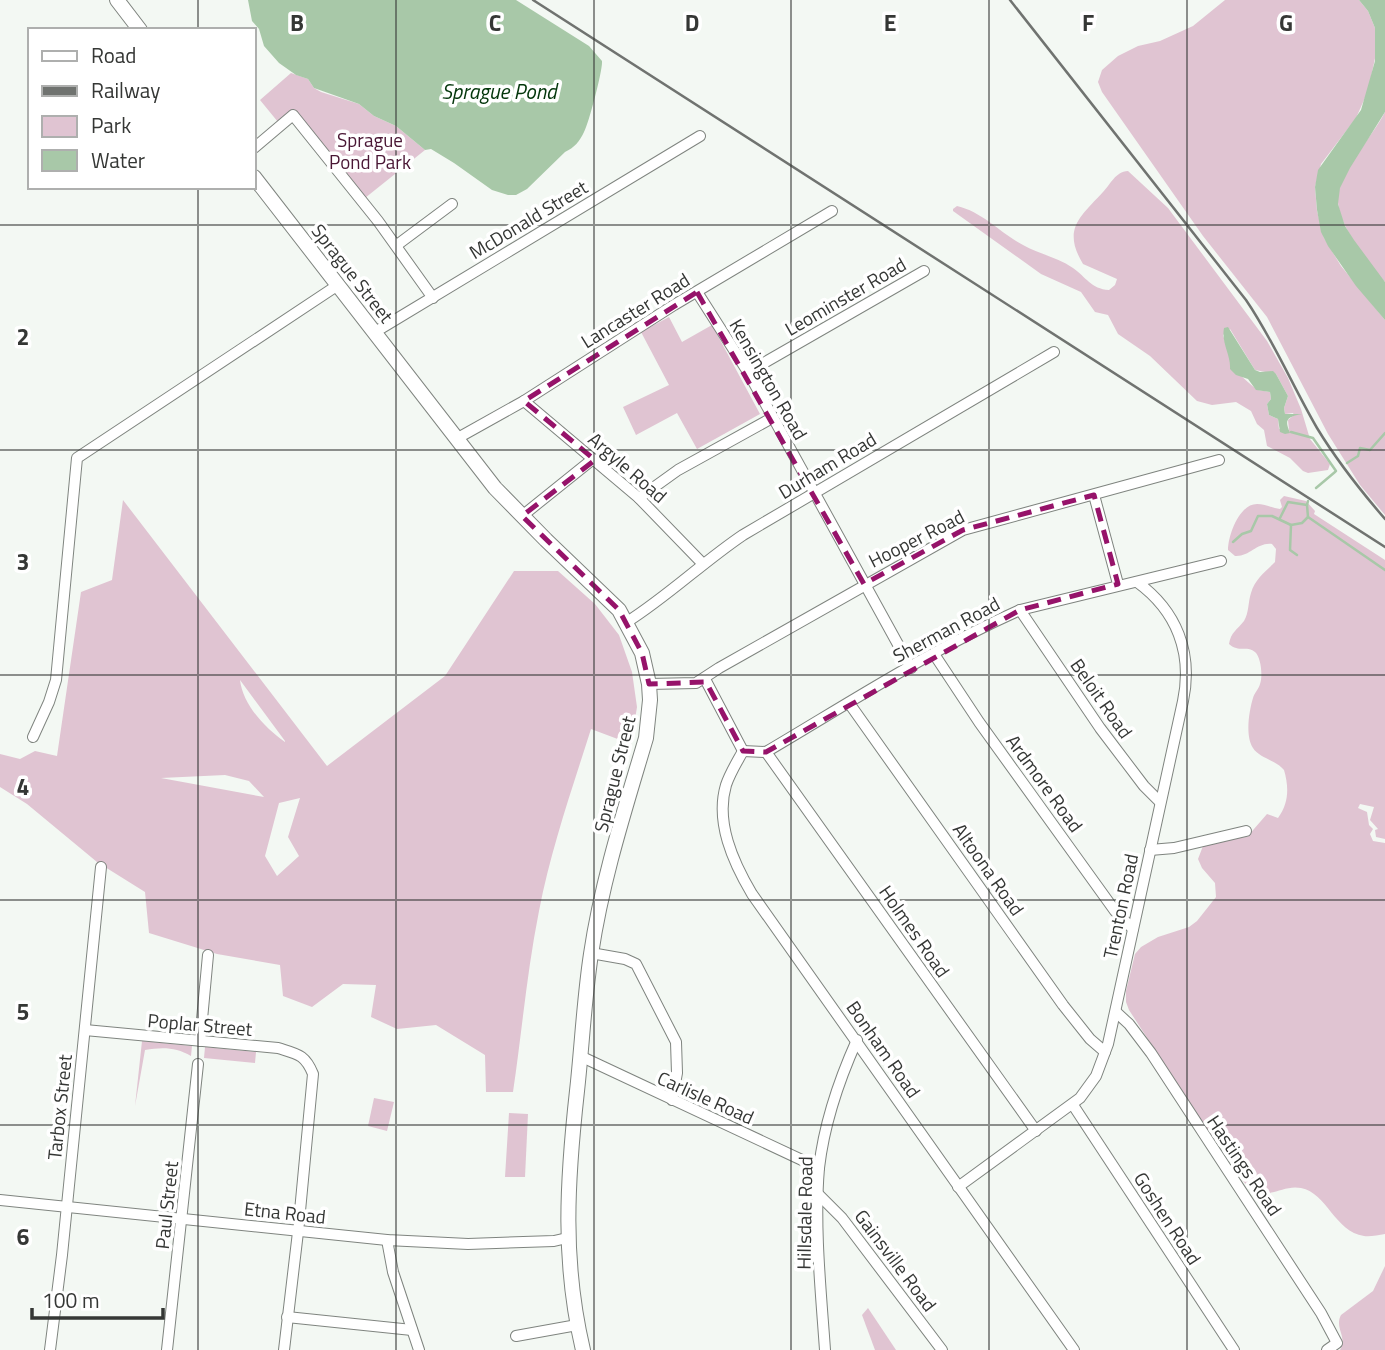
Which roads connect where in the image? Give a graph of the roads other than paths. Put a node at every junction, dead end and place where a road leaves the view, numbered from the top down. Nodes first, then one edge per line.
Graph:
1 (117, 0) edge
2 (138, 28) edge
3 (700, 136) dead end
4 (256, 146) edge
5 (256, 180) edge
6 (452, 204) dead end
7 (832, 211) dead end
8 (397, 246) junction
9 (924, 271) dead end
10 (338, 285) junction
11 (697, 292) junction
12 (433, 298) junction
13 (375, 332) junction
14 (1054, 352) dead end
15 (748, 372) junction
16 (524, 401) junction
17 (772, 418) junction
18 (456, 439) junction
19 (593, 459) junction
20 (1219, 460) dead end
21 (814, 493) junction
22 (1094, 495) junction
23 (639, 498) junction
24 (522, 516) junction
25 (1221, 561) dead end
26 (703, 564) junction
27 (1137, 582) junction
28 (864, 584) junction
29 (1118, 584) junction
30 (1020, 610) junction
31 (627, 622) junction
32 (934, 654) junction
33 (911, 668) junction
34 (705, 679) junction
35 (649, 684) junction
36 (849, 702) junction
37 (33, 737) dead end
38 (743, 751) junction
39 (766, 752) junction
40 (1160, 802) junction
41 (1246, 831) dead end
42 (1150, 850) junction
43 (101, 867) dead end
44 (1133, 929) junction
45 (591, 953) junction
46 (208, 955) dead end
47 (1116, 1012) junction
48 (85, 1030) junction
49 (200, 1041) junction
50 (857, 1041) junction
51 (1105, 1052) junction
52 (580, 1056) junction
53 (198, 1064) dead end
54 (672, 1100) junction
55 (1073, 1105) junction
56 (1036, 1131) junction
57 (819, 1168) junction
58 (958, 1187) junction
59 (819, 1195) junction
60 (0, 1200) edge
61 (65, 1208) junction
62 (182, 1218) junction
63 (298, 1232) junction
64 (567, 1238) junction
65 (387, 1240) junction
66 (287, 1317) junction
67 (577, 1325) junction
68 (412, 1330) junction
69 (516, 1336) dead end
70 (1332, 1347) edge
71 (50, 1350) edge
72 (167, 1350) edge
73 (284, 1350) edge
74 (419, 1350) edge
75 (583, 1350) edge
76 (825, 1350) edge
77 (942, 1350) edge
78 (1074, 1350) edge
79 (1234, 1350) edge

1 - 2 main road
3 - 12 street, McDonald Street
4 - 8 street
5 - 10 main road, Sprague Street
6 - 8 street
7 - 11 street, Lancaster Road
8 - 12 street
9 - 15 street, Leominster Road
10 - 13 main road, Sprague Street
10 - 37 street
11 - 15 street, Kensington Road
11 - 16 street, Lancaster Road
12 - 13 street, McDonald Street
13 - 18 main road, Sprague Street
14 - 21 street, Durham Road
15 - 17 street, Kensington Road
16 - 18 street, Lancaster Road
16 - 19 street, Argyle Road
17 - 21 street, Kensington Road
17 - 23 street
18 - 24 main road, Sprague Street
19 - 23 street, Argyle Road
19 - 24 street
20 - 22 street, Hooper Road
21 - 26 street, Durham Road
21 - 28 street, Kensington Road
22 - 28 street, Hooper Road
22 - 29 street
23 - 26 street, Argyle Road
24 - 31 main road, Sprague Street
25 - 27 street, Sherman Road
26 - 31 street, Durham Road
27 - 29 street, Sherman Road
27 - 40 street, Trenton Road
28 - 33 street, Kensington Road
28 - 34 street, Hooper Road
29 - 30 street, Sherman Road
30 - 32 street, Sherman Road
30 - 40 street, Beloit Road
31 - 35 main road, Sprague Street
32 - 33 street, Sherman Road
32 - 44 street, Ardmore Road
33 - 36 street, Sherman Road
34 - 35 street, Hooper Road
34 - 38 street
35 - 45 main road, Sprague Street
36 - 39 street, Sherman Road
36 - 51 street, Altoona Road
38 - 39 street
38 - 50 street, Bonham Road
39 - 56 street, Holmes Road
40 - 42 street, Trenton Road
41 - 42 street
42 - 44 street, Trenton Road
43 - 48 street, Tarbox Street
44 - 47 street, Trenton Road
45 - 52 main road, Sprague Street
45 - 54 street
46 - 49 street
47 - 51 street, Trenton Road
47 - 70 street, Hastings Road
48 - 49 street, Poplar Street
48 - 61 street, Tarbox Street
49 - 63 street, Poplar Street
50 - 57 street, Hillsdale Road
50 - 58 street, Bonham Road
51 - 55 street, Trenton Road
52 - 54 street, Carlisle Road
52 - 64 main road, Sprague Street
53 - 62 street, Paul Street
54 - 57 street, Carlisle Road
55 - 56 street, Trenton Road
55 - 79 street, Goshen Road
56 - 58 street, Trenton Road
57 - 59 street, Hillsdale Road
58 - 78 street, Bonham Road
59 - 76 street, Hillsdale Road
59 - 77 street, Gainsville Road
60 - 61 street, Etna Road
61 - 62 street, Etna Road
61 - 71 street, Tarbox Street
62 - 63 street, Etna Road
62 - 72 street, Paul Street
63 - 65 street, Etna Road
63 - 66 street
64 - 65 street, Etna Road
64 - 67 main road, Sprague Street
65 - 68 street
66 - 68 street
66 - 73 street
67 - 69 street
67 - 75 main road, Sprague Street
68 - 74 street

